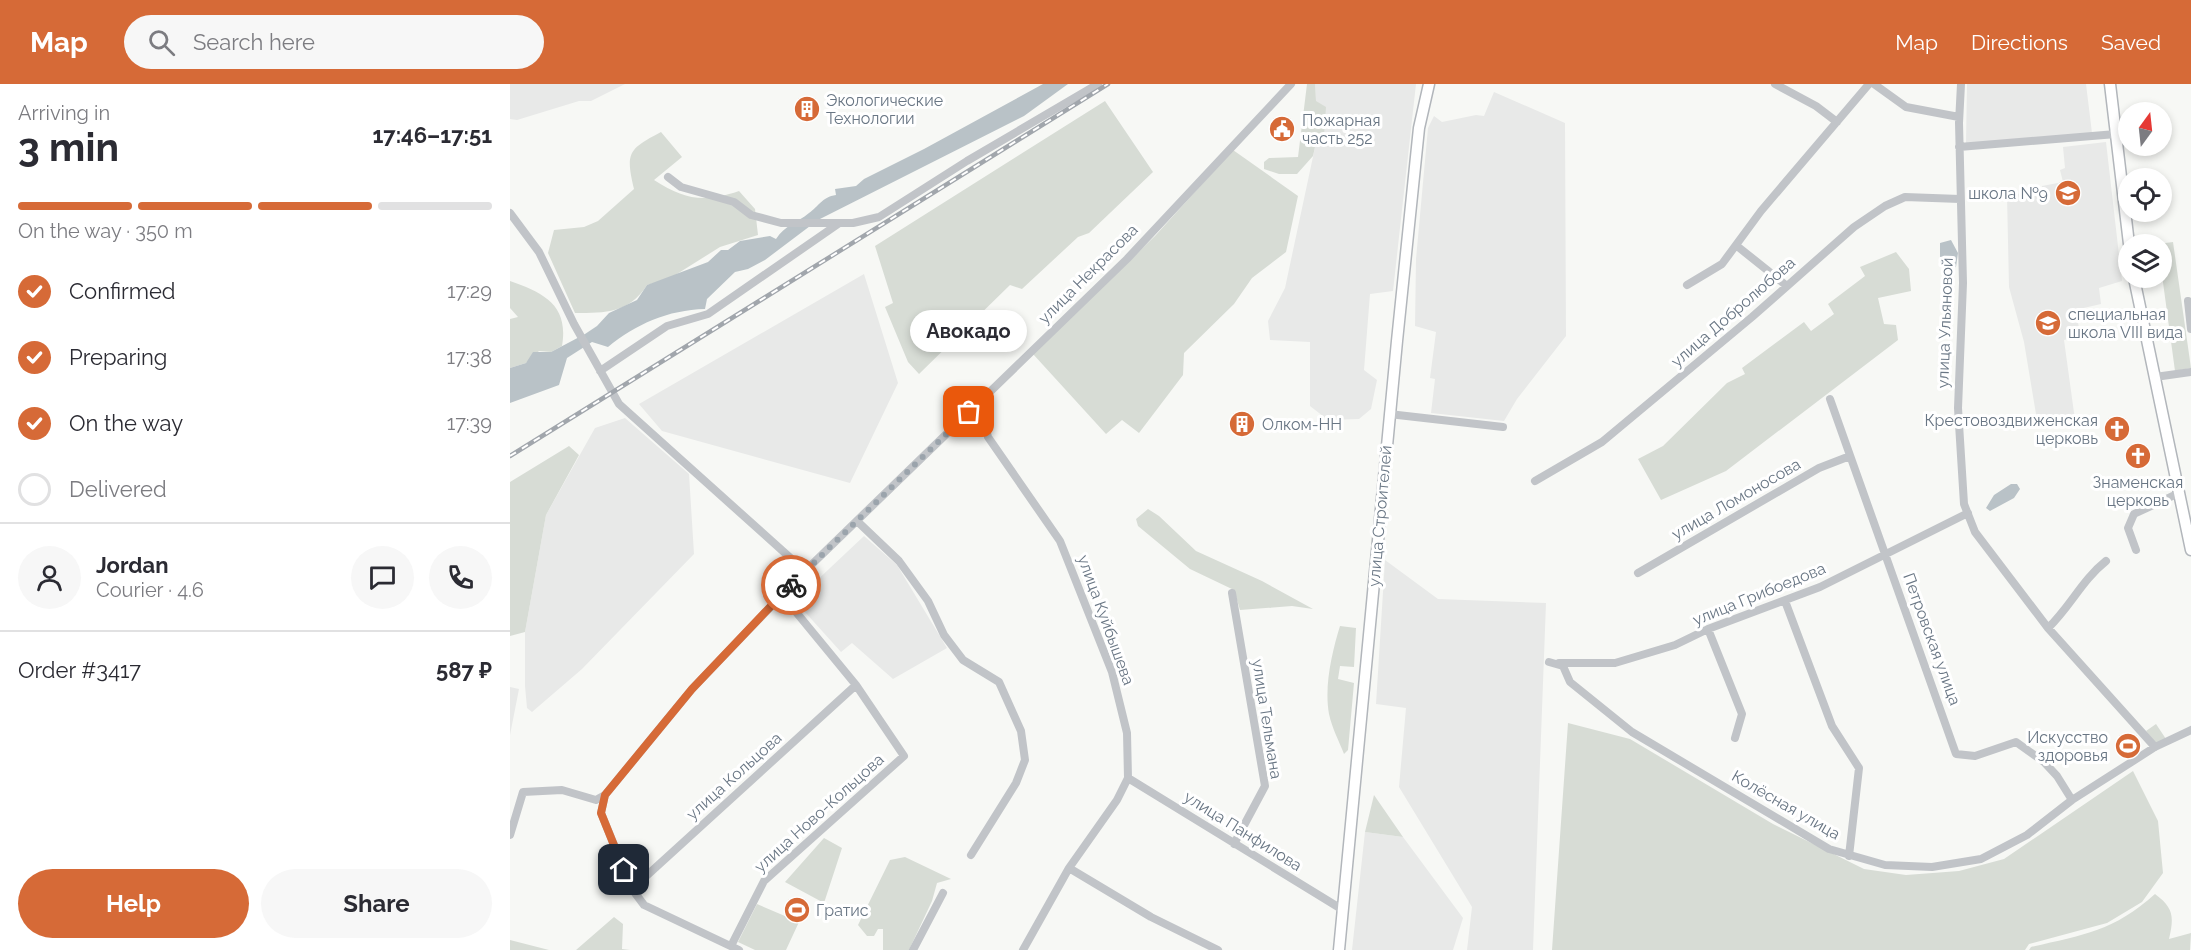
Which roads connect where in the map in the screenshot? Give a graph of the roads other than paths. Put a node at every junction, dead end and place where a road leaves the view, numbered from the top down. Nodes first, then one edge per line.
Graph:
1 (1098, 84) edge
2 (1291, 84) edge
3 (1429, 84) edge
4 (1775, 84) edge
5 (1869, 84) edge
6 (1874, 84) edge
7 (1961, 84) edge
8 (2110, 84) edge
9 (1959, 117) junction
10 (1837, 122) junction
11 (2116, 134) junction
12 (1959, 147) junction
13 (668, 177) dead end
14 (1960, 199) junction
15 (510, 213) edge
16 (838, 223) junction
17 (2128, 234) edge
18 (1737, 246) junction
19 (1687, 285) dead end
20 (1787, 286) junction
21 (2136, 288) edge
22 (2188, 301) dead end
23 (2191, 329) edge
24 (600, 371) junction
25 (2191, 372) edge
26 (2155, 377) junction
27 (1830, 399) dead end
28 (979, 402) junction
29 (1389, 414) junction
30 (1503, 427) dead end
31 (1850, 456) junction
32 (1535, 481) dead end
33 (2179, 493) junction
34 (1968, 513) junction
35 (857, 521) junction
36 (2136, 550) dead end
37 (2191, 550) edge
38 (1885, 553) junction
39 (2106, 561) dead end
40 (805, 571) junction
41 (1638, 573) dead end
42 (1232, 593) dead end
43 (782, 594) junction
44 (1785, 601) junction
45 (2048, 628) junction
46 (1708, 629) junction
47 (1549, 662) joint
48 (856, 685) junction
49 (2191, 730) edge
50 (1735, 738) dead end
51 (2155, 747) junction
52 (1128, 778) junction
53 (605, 795) junction
54 (2072, 800) junction
55 (510, 835) edge
56 (1234, 844) junction
57 (971, 855) dead end
58 (1849, 856) junction
59 (1070, 868) junction
60 (632, 889) junction
61 (944, 893) dead end
62 (1343, 910) junction
63 (735, 948) edge
64 (913, 950) edge
65 (1023, 950) edge
66 (1218, 950) edge
67 (1339, 950) edge

1 - 16 street
2 - 28 street, улица Некрасова
3 - 29 main road, улица Строителей
4 - 10 street
5 - 10 street
6 - 9 street
7 - 9 street, улица Ульяновой
8 - 11 main road
9 - 12 street, улица Ульяновой
10 - 18 street
11 - 12 street
11 - 17 main road
12 - 14 street, улица Ульяновой
13 - 16 street
14 - 20 street, улица Добролюбова
14 - 34 street, улица Ульяновой
15 - 24 street
16 - 24 street
18 - 19 street
18 - 20 street
20 - 32 street, улица Добролюбова
21 - 26 main road
22 - 23 street
24 - 40 street
25 - 26 street
26 - 33 main road
27 - 31 street, Петровская улица
28 - 35 street, улица Некрасова
28 - 52 street, улица Куйбышева
29 - 30 street
29 - 62 main road, улица Строителей
31 - 38 street, Петровская улица
31 - 41 street, улица Ломоносова
33 - 36 street
33 - 37 main road
34 - 38 street, улица Грибоедова
34 - 45 street, улица Ульяновой
35 - 40 street, улица Некрасова
35 - 57 street
38 - 44 street, улица Грибоедова
38 - 54 street, Петровская улица
39 - 45 street
40 - 43 street, улица Некрасова
42 - 56 street, улица Тельмана
43 - 48 street, улица Ново-Кольцова
43 - 53 street, улица Некрасова
44 - 46 street, улица Грибоедова
44 - 58 street
45 - 51 street, улица Ульяновой
46 - 47 street, улица Грибоедова
46 - 50 street
47 - 58 street, Колёсная улица
48 - 60 street, улица Кольцова
48 - 63 street, улица Ново-Кольцова
49 - 51 street, Колёсная улица
51 - 54 street, Колёсная улица
52 - 56 street, улица Панфилова
52 - 59 street, улица Куйбышева
53 - 55 street
53 - 60 street
54 - 58 street, Колёсная улица
56 - 62 street, улица Панфилова
59 - 65 street, улица Куйбышева
59 - 66 street
60 - 63 street
61 - 64 street
62 - 67 main road, улица Строителей

